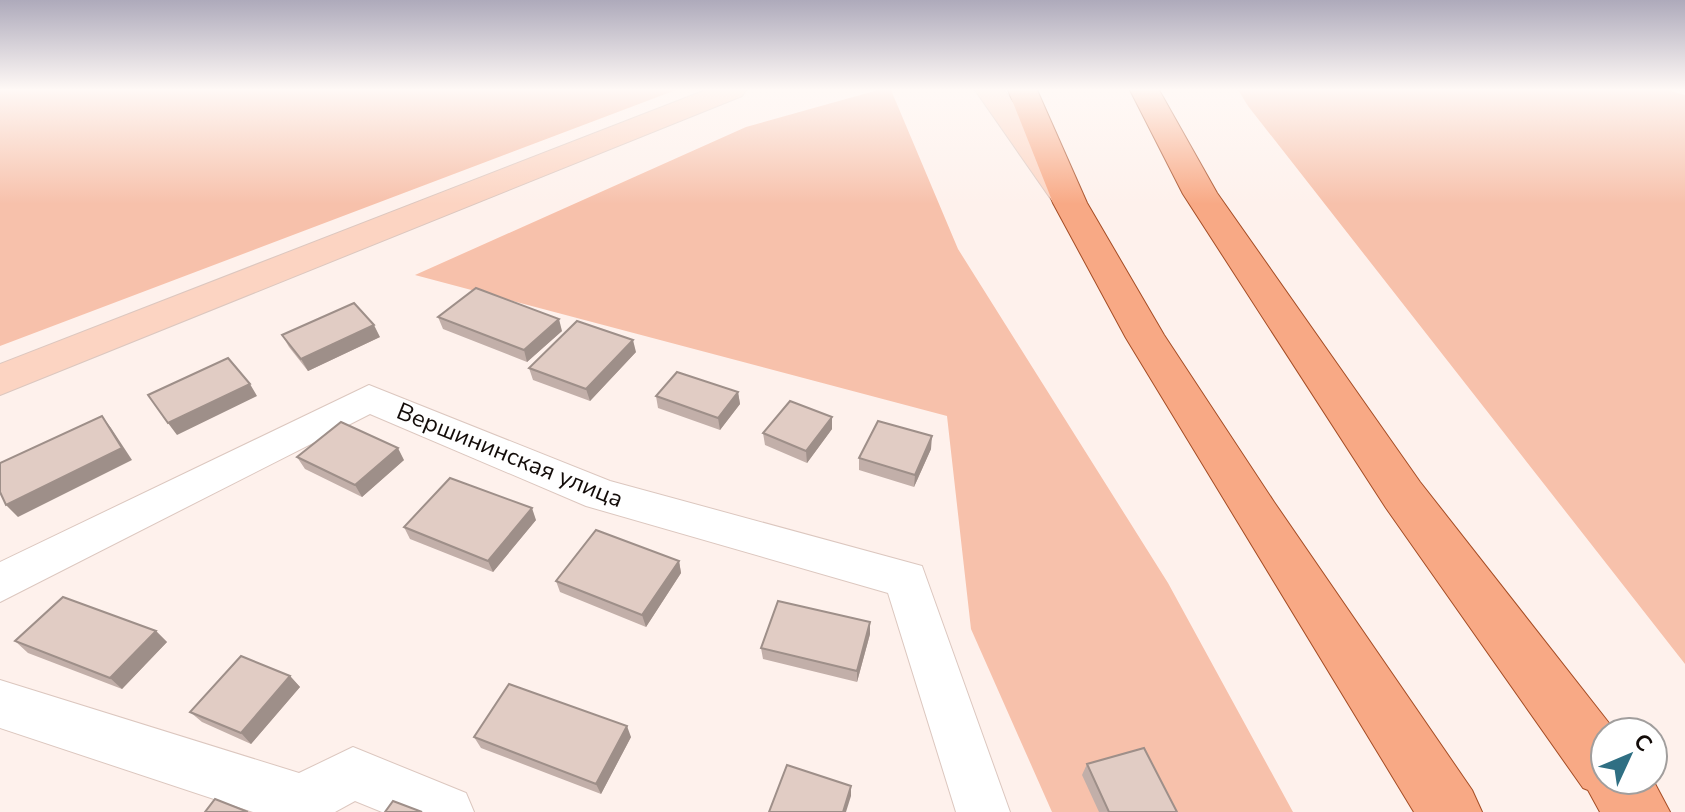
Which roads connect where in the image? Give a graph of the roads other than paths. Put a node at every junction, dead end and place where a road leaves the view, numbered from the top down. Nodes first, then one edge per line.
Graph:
1 (636, 128) edge
2 (1016, 128) edge
3 (1038, 128) edge
4 (1164, 128) edge
5 (1070, 203) junction
6 (0, 380) edge
7 (0, 583) edge
8 (0, 704) edge
9 (1589, 745) edge
10 (297, 807) edge
11 (447, 812) edge
12 (983, 812) edge
13 (1450, 812) edge

1 - 6 street
2 - 5 street
3 - 5 main road
4 - 9 main road
5 - 13 main road
7 - 12 street, Вершининская улица
8 - 10 street
10 - 11 street

